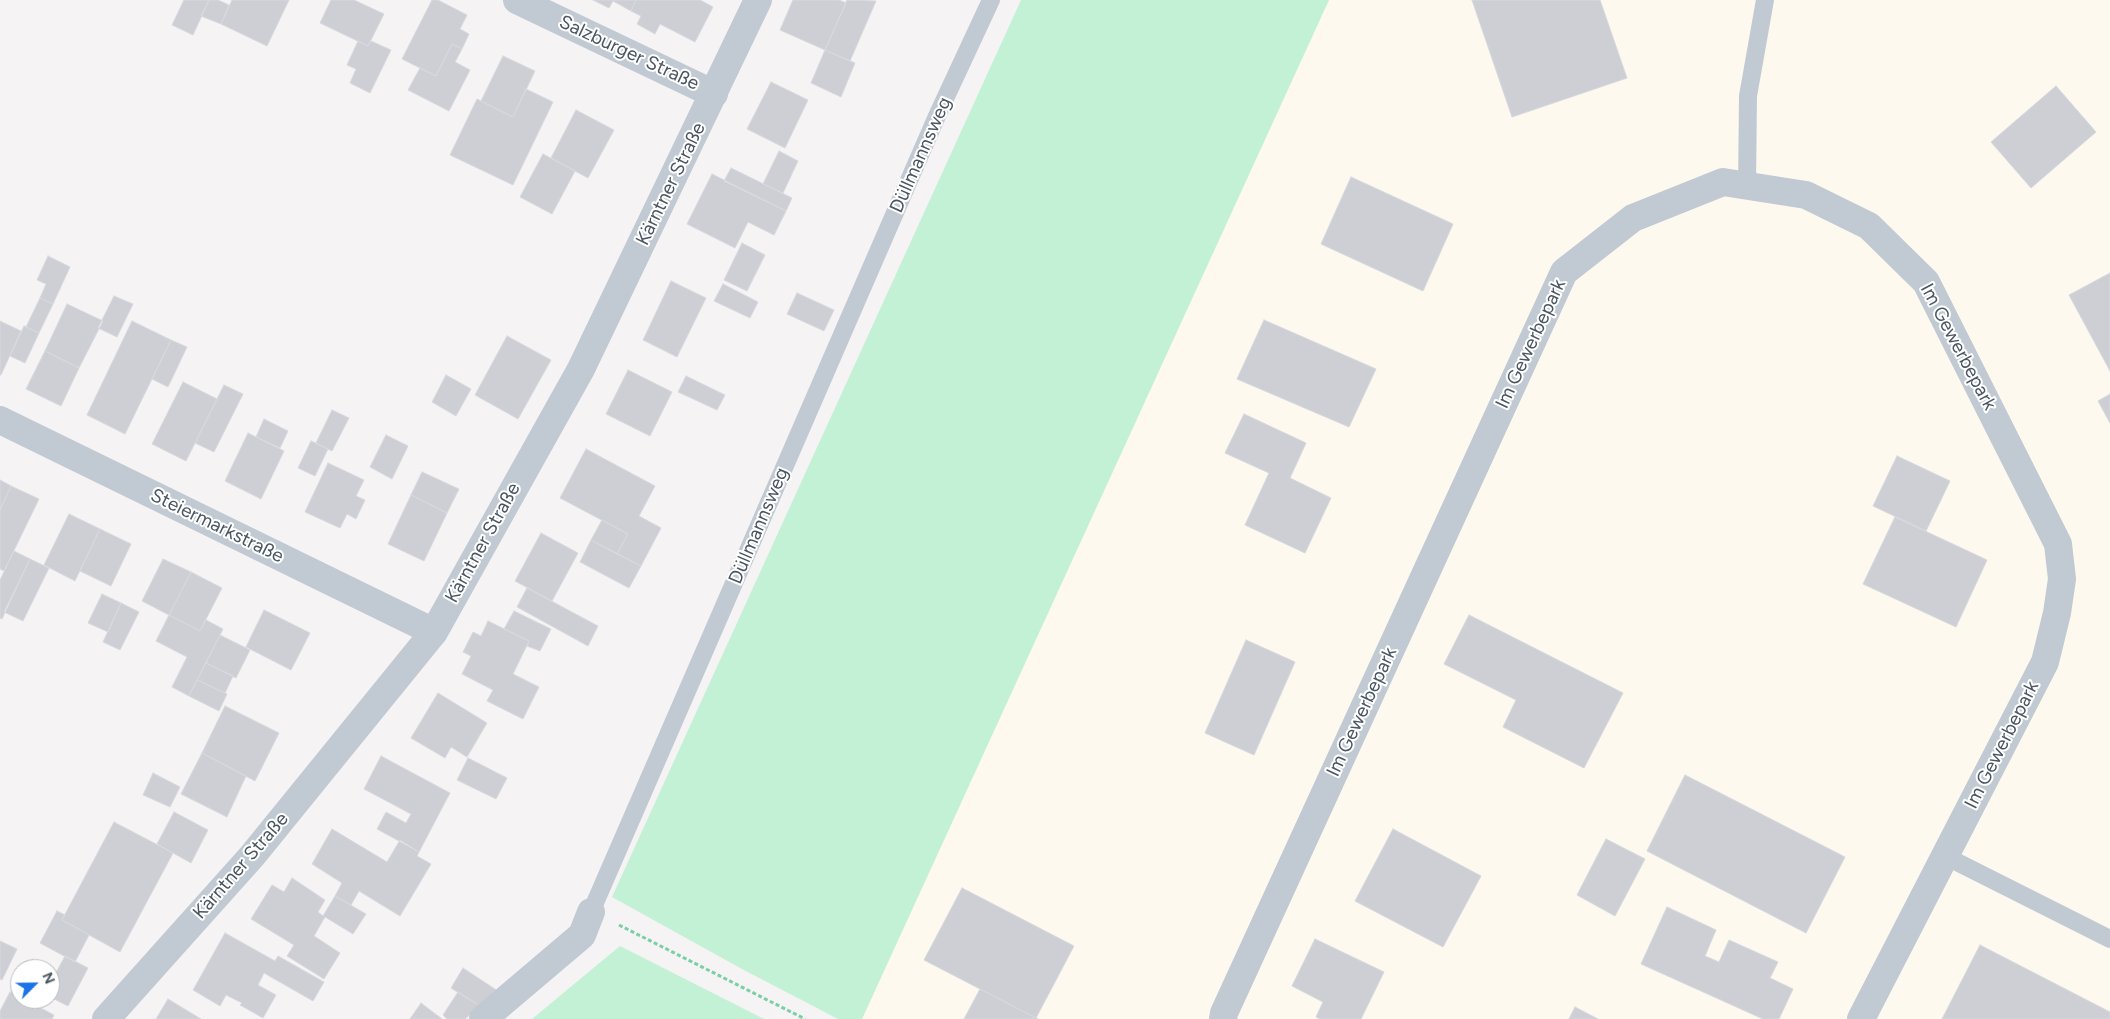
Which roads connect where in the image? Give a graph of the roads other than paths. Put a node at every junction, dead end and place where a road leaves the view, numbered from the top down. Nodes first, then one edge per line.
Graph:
1 (516, 0) edge
2 (758, 0) edge
3 (991, 0) edge
4 (1765, 0) edge
5 (714, 94) junction
6 (1747, 186) junction
7 (0, 420) edge
8 (434, 632) junction
9 (1945, 856) junction
10 (591, 912) joint
11 (2110, 939) edge
12 (106, 1019) edge
13 (484, 1019) edge
14 (1223, 1019) edge
15 (1861, 1019) edge

1 - 5 street, Salzburger Straße
2 - 5 street, Kärntner Straße
3 - 10 lane, Düllmannsweg
4 - 6 lane
5 - 8 street, Kärntner Straße
6 - 9 street, Im Gewerbepark
6 - 14 street, Im Gewerbepark
7 - 8 street, Steiermarkstraße
8 - 12 street, Kärntner Straße
9 - 11 lane
9 - 15 street, Im Gewerbepark
10 - 13 street, Düllmannsweg

